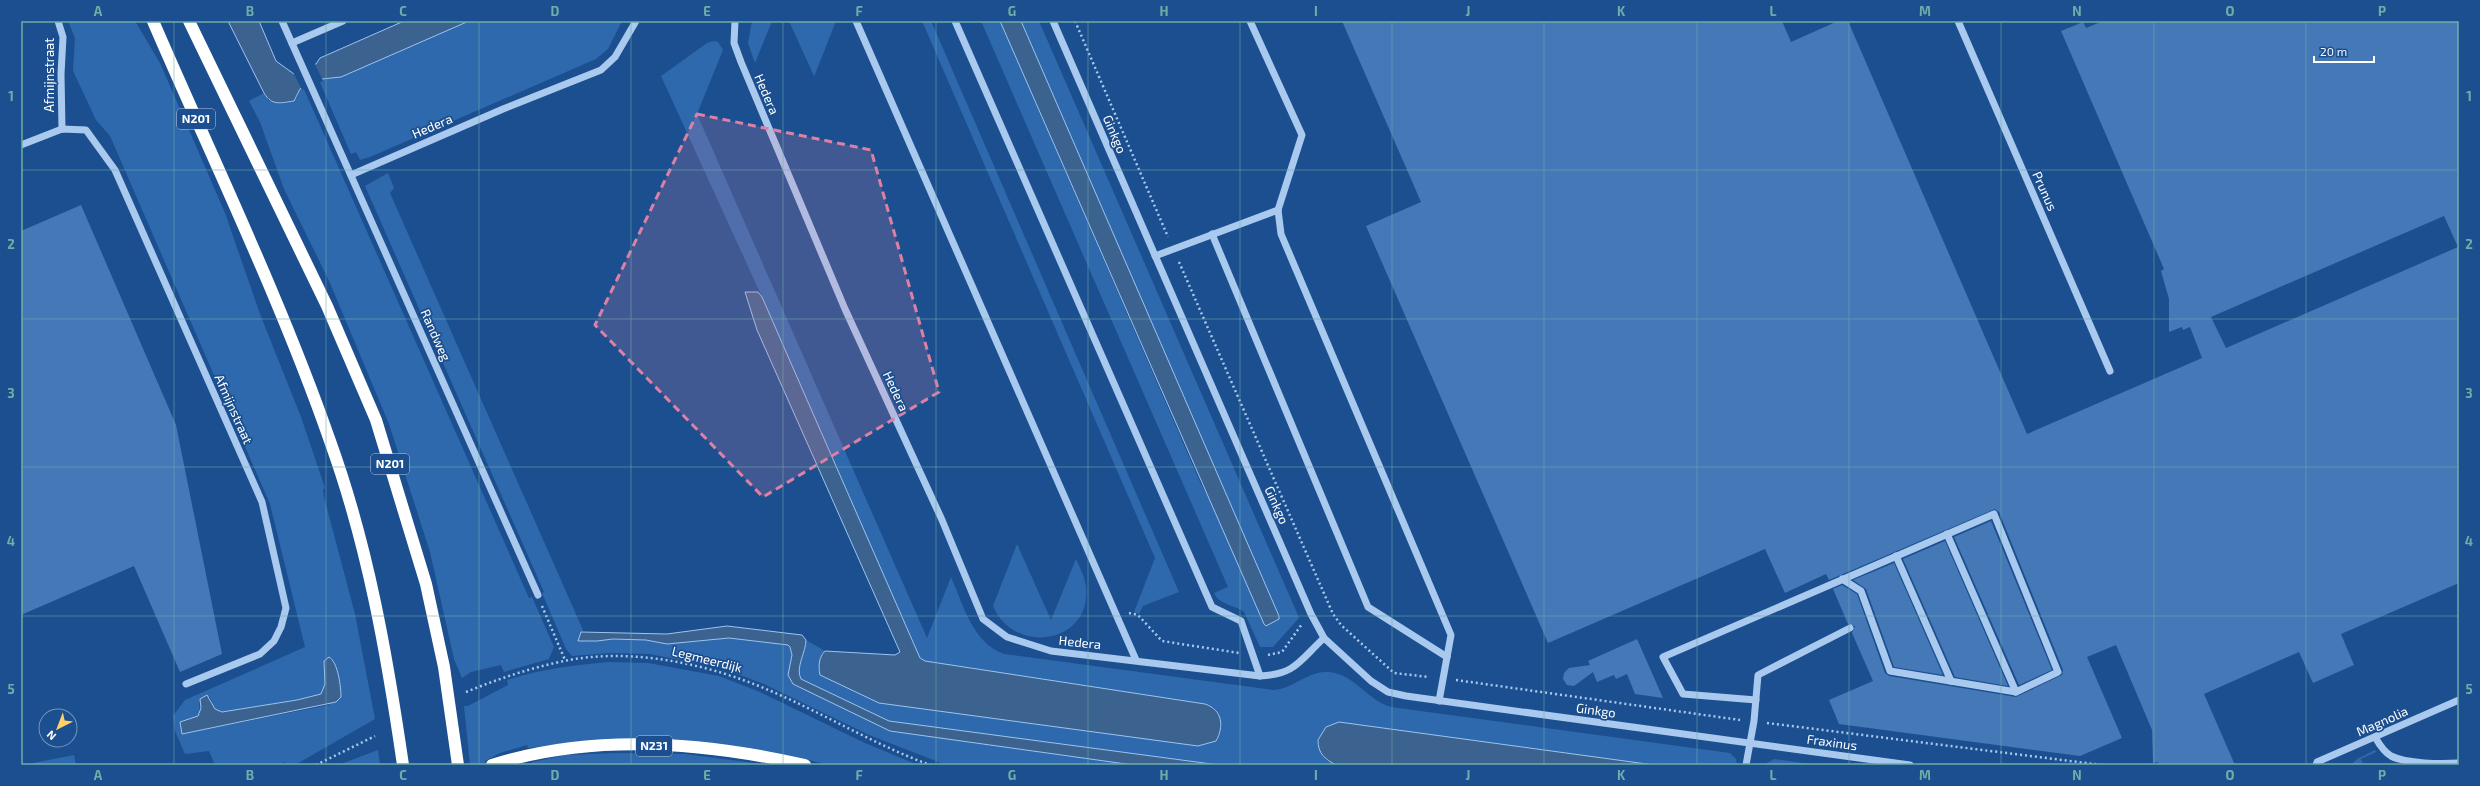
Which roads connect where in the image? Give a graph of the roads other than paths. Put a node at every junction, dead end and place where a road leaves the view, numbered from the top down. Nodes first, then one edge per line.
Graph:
1 (58, 21) edge
2 (153, 21) edge
3 (189, 21) edge
4 (282, 21) edge
5 (343, 21) edge
6 (636, 21) edge
7 (734, 21) edge
8 (856, 21) edge
9 (955, 21) edge
10 (1053, 21) edge
11 (1250, 21) edge
12 (1958, 21) edge
13 (292, 43) junction
14 (62, 129) junction
15 (21, 144) edge
16 (351, 175) junction
17 (1278, 210) junction
18 (1212, 234) junction
19 (1155, 256) junction
20 (2110, 371) dead end
21 (1947, 534) junction
22 (1896, 556) junction
23 (1842, 579) junction
24 (538, 595) road end
25 (1850, 628) dead end
26 (1324, 638) junction
27 (1447, 656) junction
28 (1136, 660) junction
29 (1260, 676) junction
30 (1951, 681) junction
31 (186, 684) dead end
32 (2016, 692) junction
33 (1756, 700) junction
34 (2459, 700) edge
35 (1439, 701) junction
36 (2375, 737) junction
37 (1750, 742) junction
38 (498, 763) edge
39 (2459, 763) edge
40 (403, 765) edge
41 (458, 765) edge
42 (805, 765) edge
43 (1746, 765) edge
44 (1910, 765) edge
45 (2316, 765) edge

1 - 14 street, Afmijnstraat
2 - 40 highway, N201
3 - 41 highway, N201
4 - 13 street, Randweg
5 - 13 street
6 - 16 street, Hedera
7 - 28 street, Hedera
8 - 28 street
9 - 29 street
10 - 19 street, Ginkgo
11 - 17 street
12 - 20 street, Prunus
13 - 16 street, Randweg
14 - 15 street, Afmijnstraat
14 - 31 street, Afmijnstraat
16 - 24 street, Randweg
17 - 18 street
17 - 27 street
18 - 19 street
18 - 27 street
19 - 26 street, Ginkgo
21 - 22 street
21 - 32 street
21 - 32 street
22 - 23 street
22 - 30 street
23 - 30 street
23 - 33 street
25 - 33 street
26 - 29 street, Hedera
26 - 35 street, Ginkgo
27 - 35 street
28 - 29 street, Hedera
30 - 32 street
33 - 37 street
34 - 36 street, Magnolia
35 - 37 street, Ginkgo
36 - 39 street
36 - 45 street, Magnolia
37 - 43 street
37 - 44 street, Fraxinus
38 - 42 highway, N231

